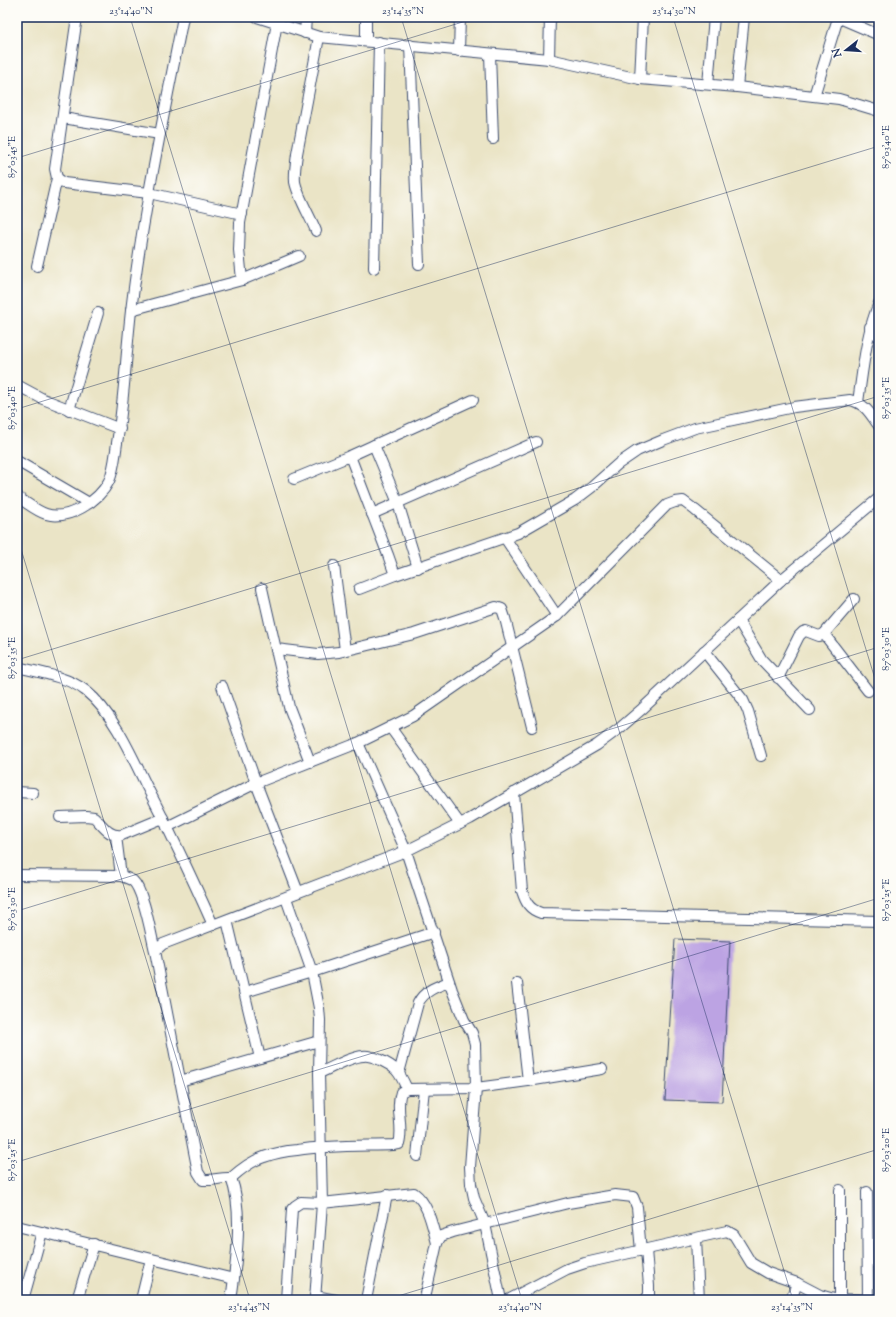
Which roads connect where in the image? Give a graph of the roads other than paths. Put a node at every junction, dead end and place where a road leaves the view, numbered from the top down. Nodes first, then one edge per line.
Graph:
1 (77, 17) edge
2 (183, 17) edge
3 (257, 17) edge
4 (306, 17) edge
5 (366, 17) edge
6 (460, 17) edge
7 (550, 17) edge
8 (643, 17) edge
9 (714, 17) edge
10 (744, 17) edge
11 (838, 17) edge
12 (861, 22) edge
13 (277, 23) junction
14 (305, 33) junction
15 (879, 35) edge
16 (319, 37) junction
17 (366, 41) junction
18 (379, 42) junction
19 (410, 45) junction
20 (459, 51) junction
21 (490, 54) junction
22 (549, 59) junction
23 (640, 79) junction
24 (708, 84) junction
25 (737, 87) junction
26 (814, 96) junction
27 (879, 111) edge
28 (63, 118) junction
29 (160, 134) junction
30 (493, 139) dead end
31 (57, 178) junction
32 (149, 193) junction
33 (242, 214) junction
34 (316, 231) dead end
35 (299, 256) dead end
36 (419, 264) dead end
37 (38, 266) dead end
38 (374, 268) dead end
39 (242, 280) junction
40 (879, 303) edge
41 (131, 310) junction
42 (98, 313) dead end
43 (870, 328) junction
44 (879, 338) edge
45 (17, 385) edge
46 (473, 400) dead end
47 (858, 402) junction
48 (69, 410) junction
49 (879, 426) edge
50 (120, 429) junction
51 (536, 442) dead end
52 (374, 445) junction
53 (350, 456) junction
54 (17, 461) edge
55 (294, 480) dead end
56 (17, 497) edge
57 (879, 498) edge
58 (89, 503) junction
59 (398, 503) junction
60 (372, 514) junction
61 (505, 538) junction
62 (334, 566) dead end
63 (418, 568) junction
64 (395, 575) junction
65 (781, 580) junction
66 (262, 588) dead end
67 (359, 589) dead end
68 (854, 599) dead end
69 (557, 616) junction
70 (738, 620) junction
71 (824, 634) junction
72 (512, 648) junction
73 (276, 649) junction
74 (345, 650) junction
75 (704, 651) junction
76 (17, 667) edge
77 (778, 678) junction
78 (222, 686) dead end
79 (868, 691) dead end
80 (810, 710) dead end
81 (390, 727) junction
82 (532, 727) dead end
83 (358, 743) junction
84 (761, 756) dead end
85 (310, 762) junction
86 (256, 783) junction
87 (17, 792) edge
88 (33, 793) dead end
89 (514, 793) junction
90 (60, 817) dead end
91 (165, 822) junction
92 (460, 824) junction
93 (116, 836) junction
94 (406, 851) junction
95 (17, 875) edge
96 (121, 876) junction
97 (298, 892) junction
98 (286, 898) junction
99 (228, 920) junction
100 (879, 921) edge
101 (214, 925) junction
102 (434, 932) junction
103 (155, 951) junction
104 (312, 972) junction
105 (449, 982) junction
106 (517, 983) dead end
107 (245, 992) junction
108 (319, 1041) junction
109 (260, 1058) junction
110 (602, 1069) dead end
111 (319, 1073) junction
112 (399, 1073) junction
113 (180, 1081) junction
114 (528, 1081) junction
115 (476, 1088) junction
116 (407, 1089) junction
117 (424, 1089) junction
118 (321, 1146) junction
119 (417, 1156) dead end
120 (231, 1178) junction
121 (840, 1190) dead end
122 (867, 1192) dead end
123 (387, 1195) junction
124 (322, 1203) junction
125 (485, 1224) junction
126 (17, 1226) edge
127 (42, 1232) junction
128 (696, 1238) junction
129 (437, 1243) junction
130 (94, 1244) junction
131 (643, 1250) junction
132 (151, 1259) junction
133 (234, 1279) junction
134 (797, 1283) junction
135 (315, 1298) edge
136 (840, 1299) junction
137 (23, 1300) edge
138 (77, 1300) edge
139 (141, 1300) edge
140 (231, 1300) edge
141 (286, 1300) edge
142 (336, 1300) edge
143 (366, 1300) edge
144 (424, 1300) edge
145 (501, 1300) edge
146 (508, 1300) edge
147 (645, 1300) edge
148 (699, 1300) edge
149 (791, 1300) edge
150 (868, 1300) edge
151 (879, 1300) edge

1 - 28 street
2 - 29 street
3 - 13 street
4 - 14 street
5 - 17 street
6 - 20 street
7 - 22 street
8 - 23 street
9 - 24 street
10 - 25 street
11 - 12 street
11 - 26 street
12 - 15 street
13 - 14 street
13 - 33 street
14 - 16 street
16 - 17 street
16 - 34 street
17 - 18 street
18 - 19 street
18 - 38 street
19 - 20 street
19 - 36 street
20 - 21 street
21 - 22 street
21 - 30 street
22 - 23 street
23 - 24 street
24 - 25 street
25 - 26 street
26 - 27 street
28 - 29 street
28 - 31 street
29 - 32 street
31 - 32 street
31 - 37 street
32 - 33 street
32 - 41 street
33 - 39 street
35 - 39 street
39 - 41 street
40 - 43 street
41 - 50 street
42 - 48 street
43 - 44 street
43 - 47 street
45 - 48 street
46 - 52 street
47 - 49 street
47 - 61 street
48 - 50 street
50 - 58 street
51 - 59 street
52 - 53 street
52 - 59 street
53 - 55 street
53 - 60 street
54 - 58 street
56 - 58 street
57 - 65 street
59 - 60 street
59 - 63 street
60 - 64 street
61 - 63 street
61 - 69 street
62 - 74 street
63 - 64 street
64 - 67 street
65 - 69 street
65 - 70 street
66 - 73 street
68 - 71 street
69 - 72 street
70 - 75 street
70 - 77 street
71 - 77 street
71 - 79 street
72 - 74 street
72 - 81 street
72 - 82 street
73 - 74 street
73 - 85 street
75 - 84 street
75 - 89 street
76 - 91 street
77 - 80 street
78 - 86 street
81 - 83 street
81 - 92 street
83 - 85 street
83 - 94 street
85 - 86 street
86 - 91 street
86 - 97 street
87 - 88 street
89 - 92 street
89 - 100 street
90 - 93 street
91 - 93 street
91 - 101 street
92 - 94 street
93 - 96 street
94 - 97 street
94 - 102 street
95 - 96 street
96 - 103 street
97 - 98 street
98 - 99 street
98 - 104 street
99 - 101 street
99 - 107 street
101 - 103 street
102 - 104 street
102 - 105 street
103 - 113 street
104 - 107 street
104 - 108 street
105 - 112 street
105 - 115 street
106 - 114 street
107 - 109 street
108 - 109 street
108 - 111 street
109 - 113 street
110 - 114 street
111 - 112 street
111 - 118 street
112 - 116 street
113 - 120 street
114 - 115 street
115 - 117 street
115 - 125 street
116 - 117 street
116 - 118 street
117 - 119 street
118 - 120 street
118 - 124 street
120 - 133 street
121 - 136 street
122 - 150 street
123 - 124 street
123 - 129 street
123 - 143 street
124 - 135 street
124 - 141 street
125 - 129 street
125 - 131 street
125 - 145 street
126 - 127 street
127 - 130 street
127 - 137 street
128 - 131 street
128 - 134 street
128 - 148 street
129 - 144 street
130 - 132 street
130 - 138 street
131 - 146 street
131 - 147 street
132 - 133 street
132 - 139 street
133 - 140 street
134 - 136 street
134 - 149 street
135 - 142 street
136 - 150 street
150 - 151 street

